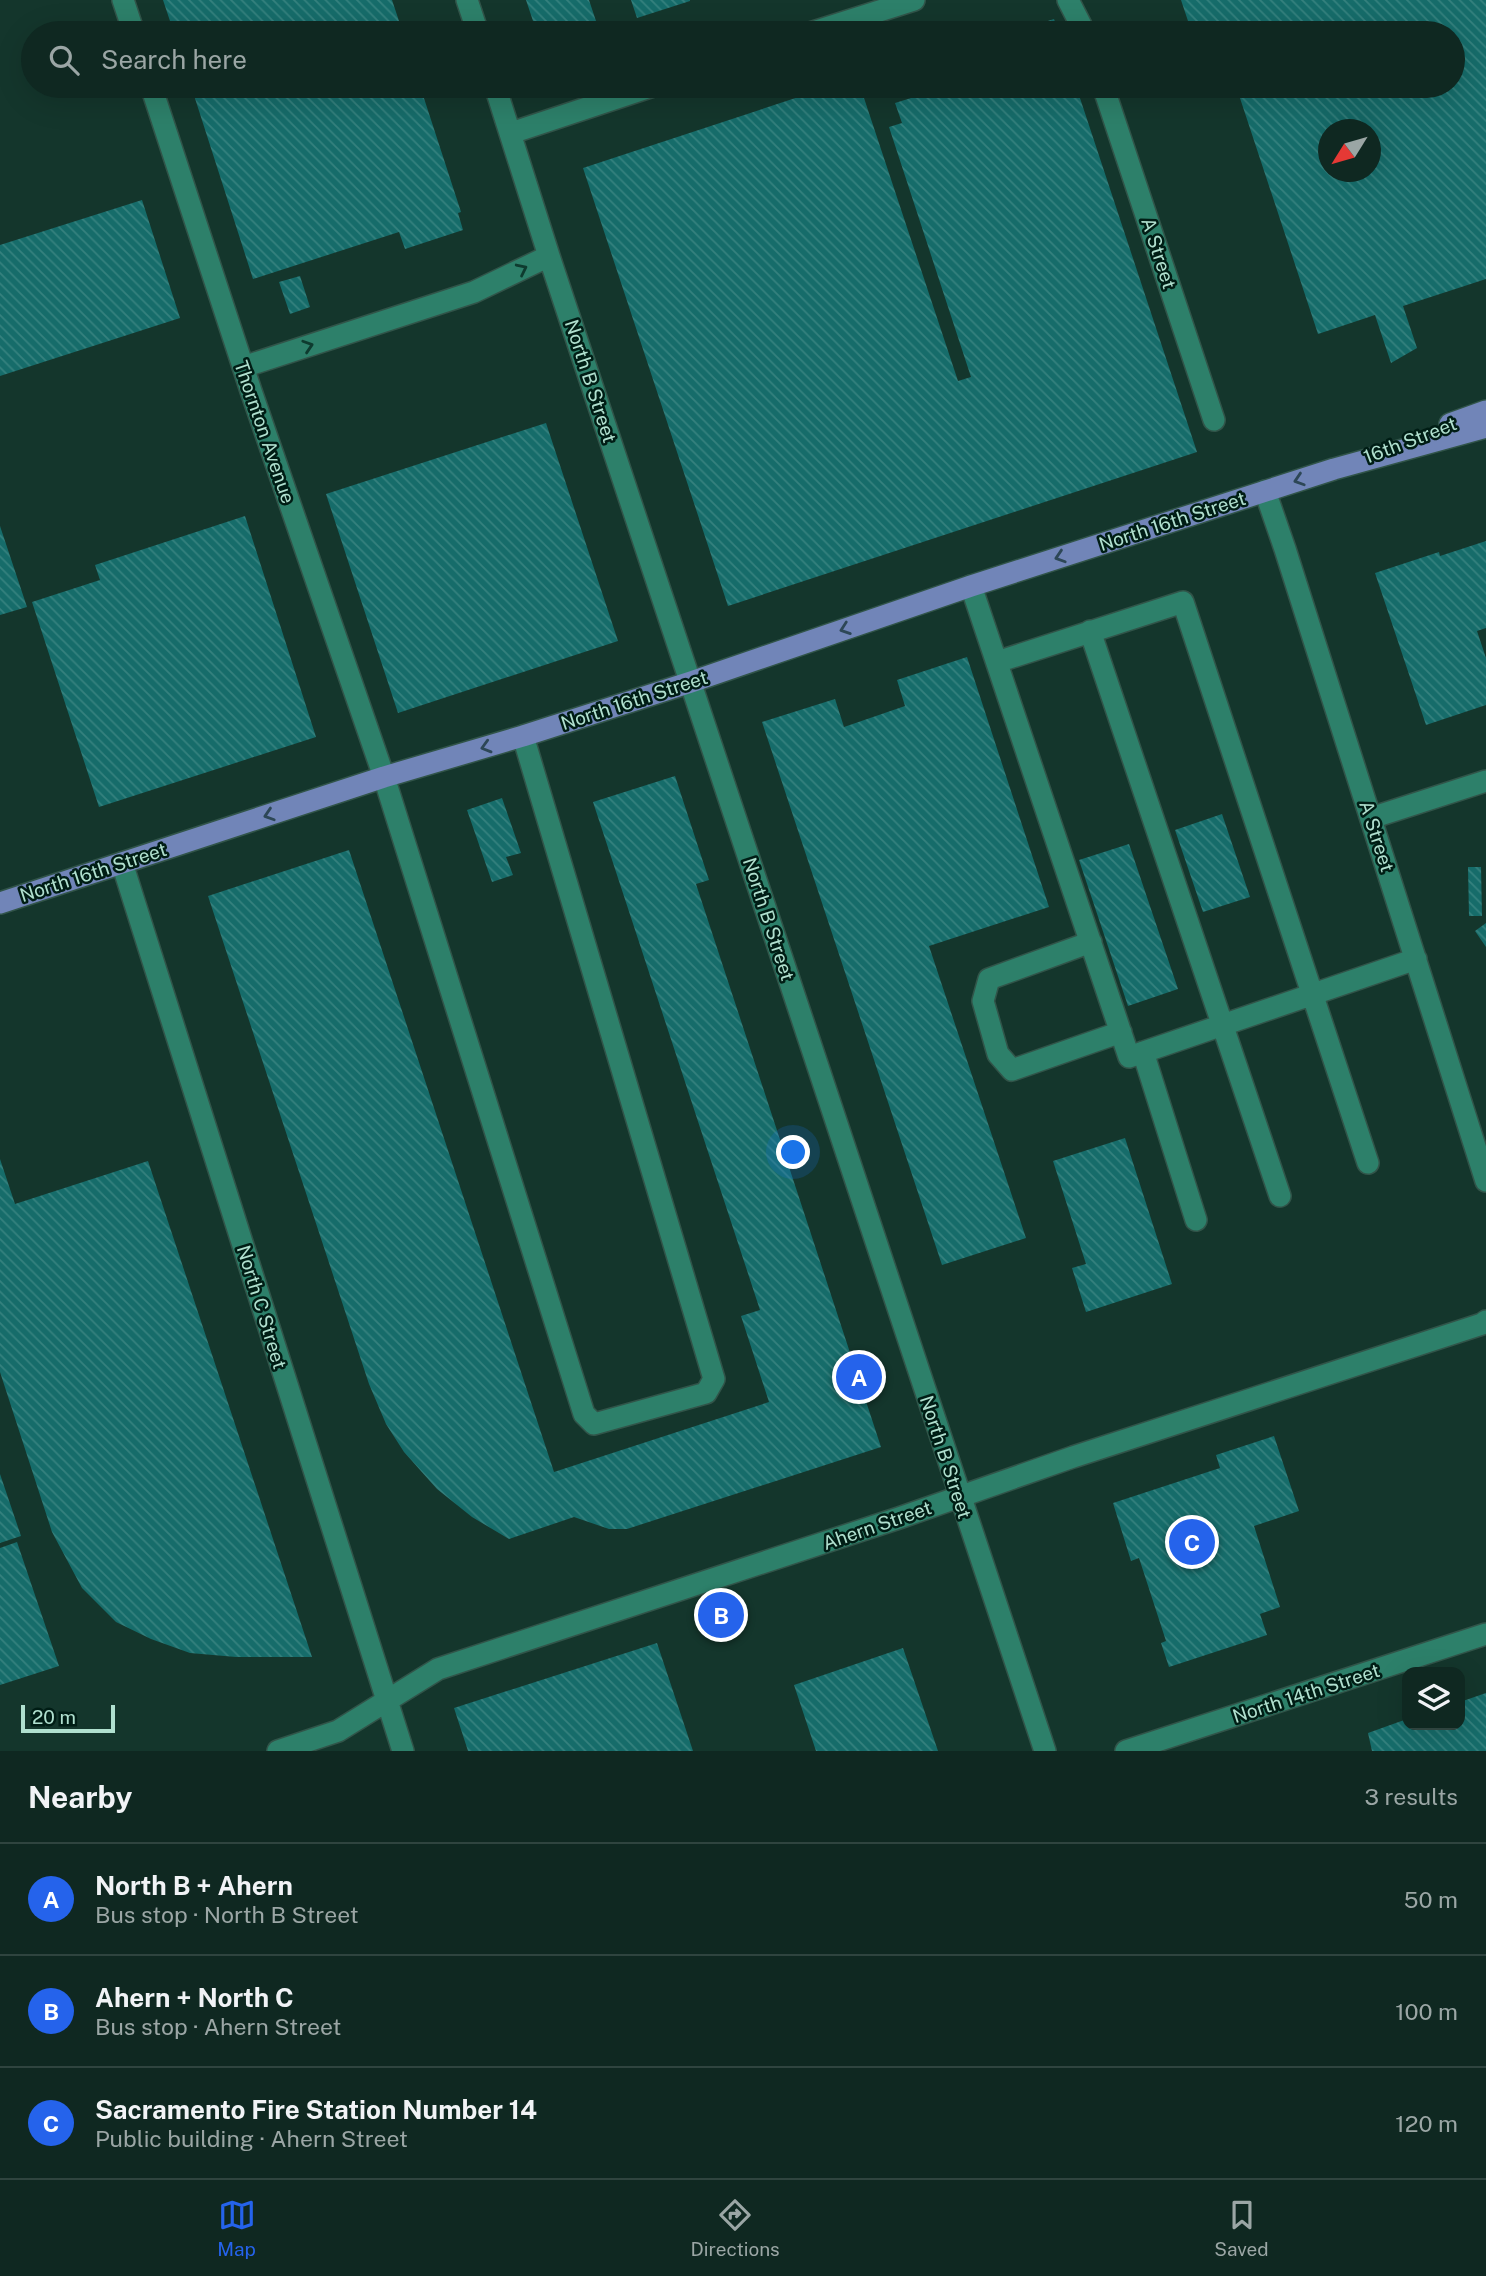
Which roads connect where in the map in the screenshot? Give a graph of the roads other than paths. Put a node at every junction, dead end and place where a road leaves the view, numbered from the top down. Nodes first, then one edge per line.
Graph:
1 (124, 0) edge
2 (467, 0) edge
3 (914, 0) edge
4 (1068, 0) edge
5 (130, 21) edge
6 (474, 21) edge
7 (848, 21) edge
8 (1079, 21) edge
9 (155, 98) edge
10 (499, 98) edge
11 (617, 98) edge
12 (1107, 98) edge
13 (511, 133) junction
14 (549, 256) junction
15 (243, 367) junction
16 (1486, 411) edge
17 (1214, 420) dead end
18 (1486, 427) edge
19 (1334, 469) junction
20 (1265, 491) junction
21 (971, 586) junction
22 (1090, 631) junction
23 (997, 662) junction
24 (691, 682) junction
25 (523, 736) junction
26 (384, 777) junction
27 (1486, 781) edge
28 (1371, 818) junction
29 (122, 863) junction
30 (0, 903) edge
31 (1091, 942) junction
32 (1416, 959) junction
33 (1314, 995) junction
34 (1222, 1026) junction
35 (1121, 1032) junction
36 (1143, 1052) junction
37 (1482, 1151) edge
38 (1368, 1163) dead end
39 (1486, 1181) edge
40 (1280, 1196) dead end
41 (1196, 1220) dead end
42 (1486, 1321) edge
43 (959, 1496) junction
44 (1486, 1634) edge
45 (386, 1701) junction
46 (278, 1751) edge
47 (403, 1751) edge
48 (1045, 1751) edge
49 (1125, 1751) edge

1 - 5 street
2 - 6 street
3 - 7 street
4 - 8 street
9 - 15 street, Thornton Avenue
10 - 13 street, North B Street
11 - 13 street
12 - 17 street, A Street
13 - 14 street, North B Street
15 -> 14 street
14 - 24 street, North B Street
15 - 26 street, Thornton Avenue
16 - 19 main road, 16th Street
18 - 19 main road, 16th Street
19 -> 20 main road, 16th Street
20 -> 21 main road, North 16th Street
20 - 28 street, A Street
21 - 23 street
21 -> 24 main road, North 16th Street
22 - 23 street
22 - 33 street
22 - 34 street
23 - 31 street
24 - 25 main road, North 16th Street
24 - 43 street, North B Street
25 -> 26 main road, North 16th Street
25 - 26 street, Thornton Avenue
26 -> 29 main road, North 16th Street
27 - 28 street
28 - 32 street, A Street
29 - 30 main road, North 16th Street
29 - 45 street, North C Street
31 - 35 street
31 - 35 street
32 - 33 street
32 - 37 street, A Street
33 - 34 street
33 - 38 street
34 - 36 street
34 - 40 street
35 - 36 street
36 - 41 street
37 - 39 street, A Street
42 - 43 street, Ahern Street
43 - 45 street, Ahern Street
43 - 48 street, North B Street
44 - 49 street, North 14th Street
45 - 46 street, Ahern Street
45 - 47 street, North C Street

